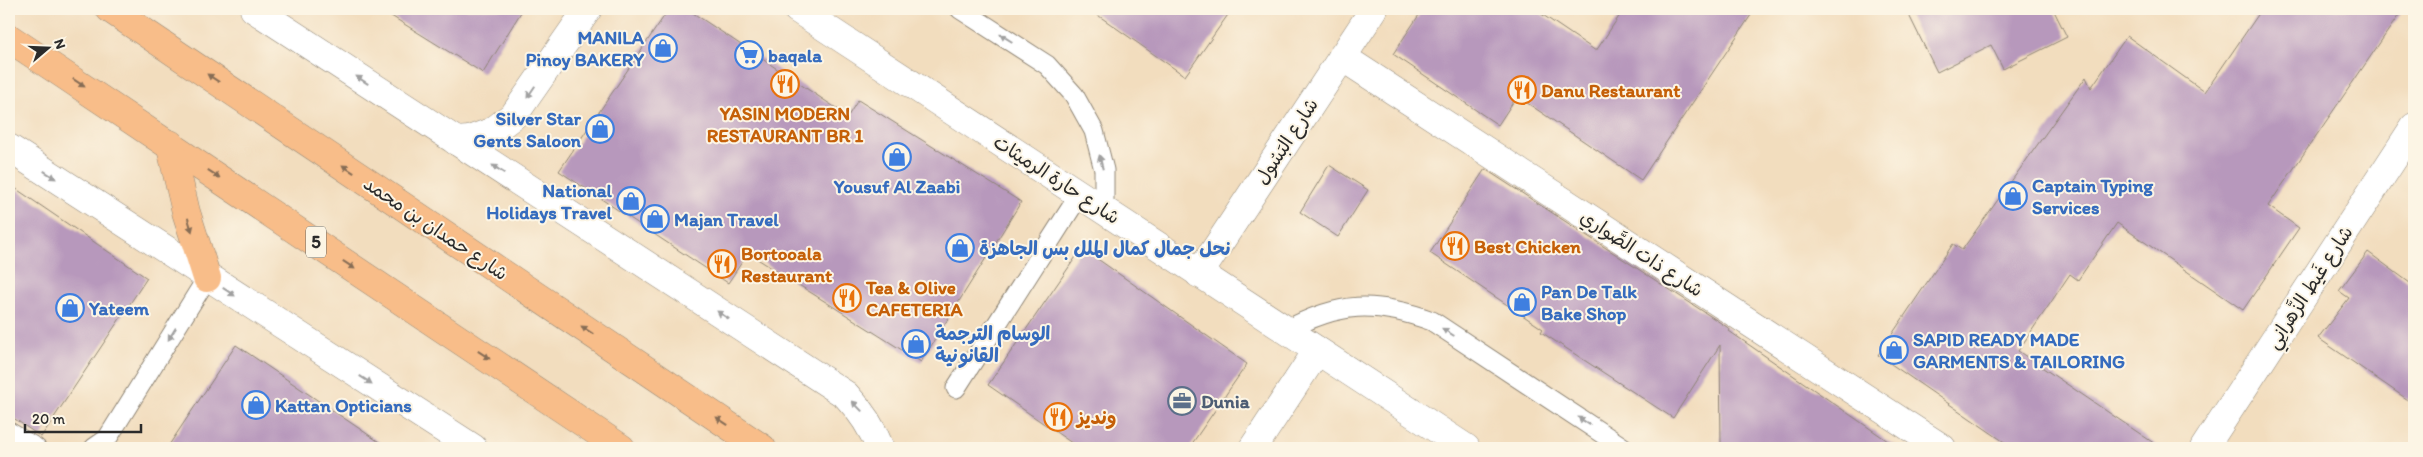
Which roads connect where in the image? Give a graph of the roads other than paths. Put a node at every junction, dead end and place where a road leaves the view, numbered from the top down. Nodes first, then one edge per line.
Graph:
1 (110, 9) edge
2 (254, 9) edge
3 (588, 9) edge
4 (797, 9) edge
5 (960, 9) edge
6 (1374, 9) edge
7 (9, 38) edge
8 (9, 45) edge
9 (37, 56) junction
10 (1342, 57) junction
11 (2414, 126) edge
12 (456, 141) junction
13 (170, 144) junction
14 (9, 148) edge
15 (1080, 194) junction
16 (1104, 210) junction
17 (1199, 274) junction
18 (207, 278) junction
19 (1285, 331) junction
20 (1317, 351) junction
21 (956, 388) dead end
22 (9, 432) edge
23 (36, 448) edge
24 (94, 448) edge
25 (473, 448) edge
26 (621, 448) edge
27 (762, 448) edge
28 (880, 448) edge
29 (1253, 448) edge
30 (1466, 448) edge
31 (1624, 448) edge
32 (1942, 448) edge
33 (2204, 448) edge

27 -> 1 main road, شارع حمدان بن محمد
12 -> 2 street
3 -> 12 street
4 - 15 street, شارع حارة الرميثات
16 -> 5 lane
6 - 10 street, شارع البَسُول
7 - 9 main road, 5
8 - 9 main road
9 -> 13 main road, 5
10 - 17 street, شارع البَسُول
10 - 32 street, شارع ذات الصَّواري
11 - 33 street, شارع غَيط الزَّهرانِي
28 -> 12 street
13 -> 18 main road
13 -> 26 main road, 5
14 -> 18 street
15 - 16 street, شارع حارة الرميثات
15 - 21 lane
16 - 17 street, شارع حارة الرميثات
17 - 19 street, شارع حارة الرميثات
18 -> 24 lane
18 -> 25 street
19 - 20 street, شارع حارة الرميثات
31 -> 19 lane
20 - 29 street
20 - 30 street, شارع حارة الرميثات
22 - 23 lane

